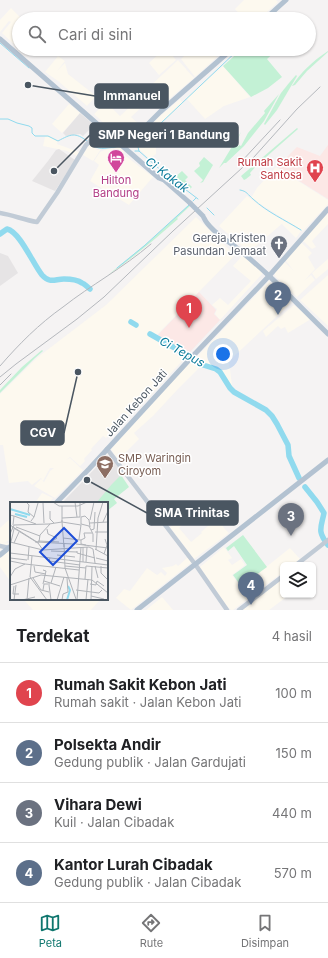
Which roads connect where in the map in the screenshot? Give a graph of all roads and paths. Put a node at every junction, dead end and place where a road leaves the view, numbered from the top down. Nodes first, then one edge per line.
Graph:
1 (286, 0) edge
2 (273, 12) edge
3 (0, 39) edge
4 (12, 49) edge
5 (19, 56) edge
6 (224, 56) edge
7 (103, 129) junction
8 (134, 138) junction
9 (121, 144) junction
10 (164, 180) junction
11 (328, 209) edge
12 (0, 213) edge
13 (276, 266) junction
14 (265, 270) junction
15 (270, 274) junction
16 (263, 281) junction
17 (328, 329) edge
18 (328, 334) edge
19 (108, 449) junction
20 (328, 460) edge
21 (57, 502) edge
22 (326, 542) edge
23 (0, 546) edge
24 (10, 547) edge
25 (0, 555) edge
26 (300, 562) edge
27 (195, 564) junction
28 (280, 578) edge
29 (137, 610) edge
30 (227, 610) edge
31 (239, 610) edge

1 - 2 main road
3 - 4 main road
5 - 7 main road
6 - 8 main road
7 - 9 main road
7 - 12 street
8 - 9 main road
8 - 10 main road
9 - 10 main road
10 - 14 main road, bridge
11 - 13 main road, Jalan Kebon Jati
13 - 14 main road
13 - 15 main road, Jalan Kebon Jati
14 - 15 main road
14 - 16 main road
15 - 16 main road, Jalan Kebon Jati
15 - 17 main road
15 - 18 main road
16 - 19 main road, Jalan Kebon Jati
19 - 21 main road, Jalan Kebon Jati
19 - 27 street
20 - 27 main road
22 - 26 street
23 - 24 street
24 - 25 main road
27 - 29 main road
27 - 30 street
28 - 31 street

